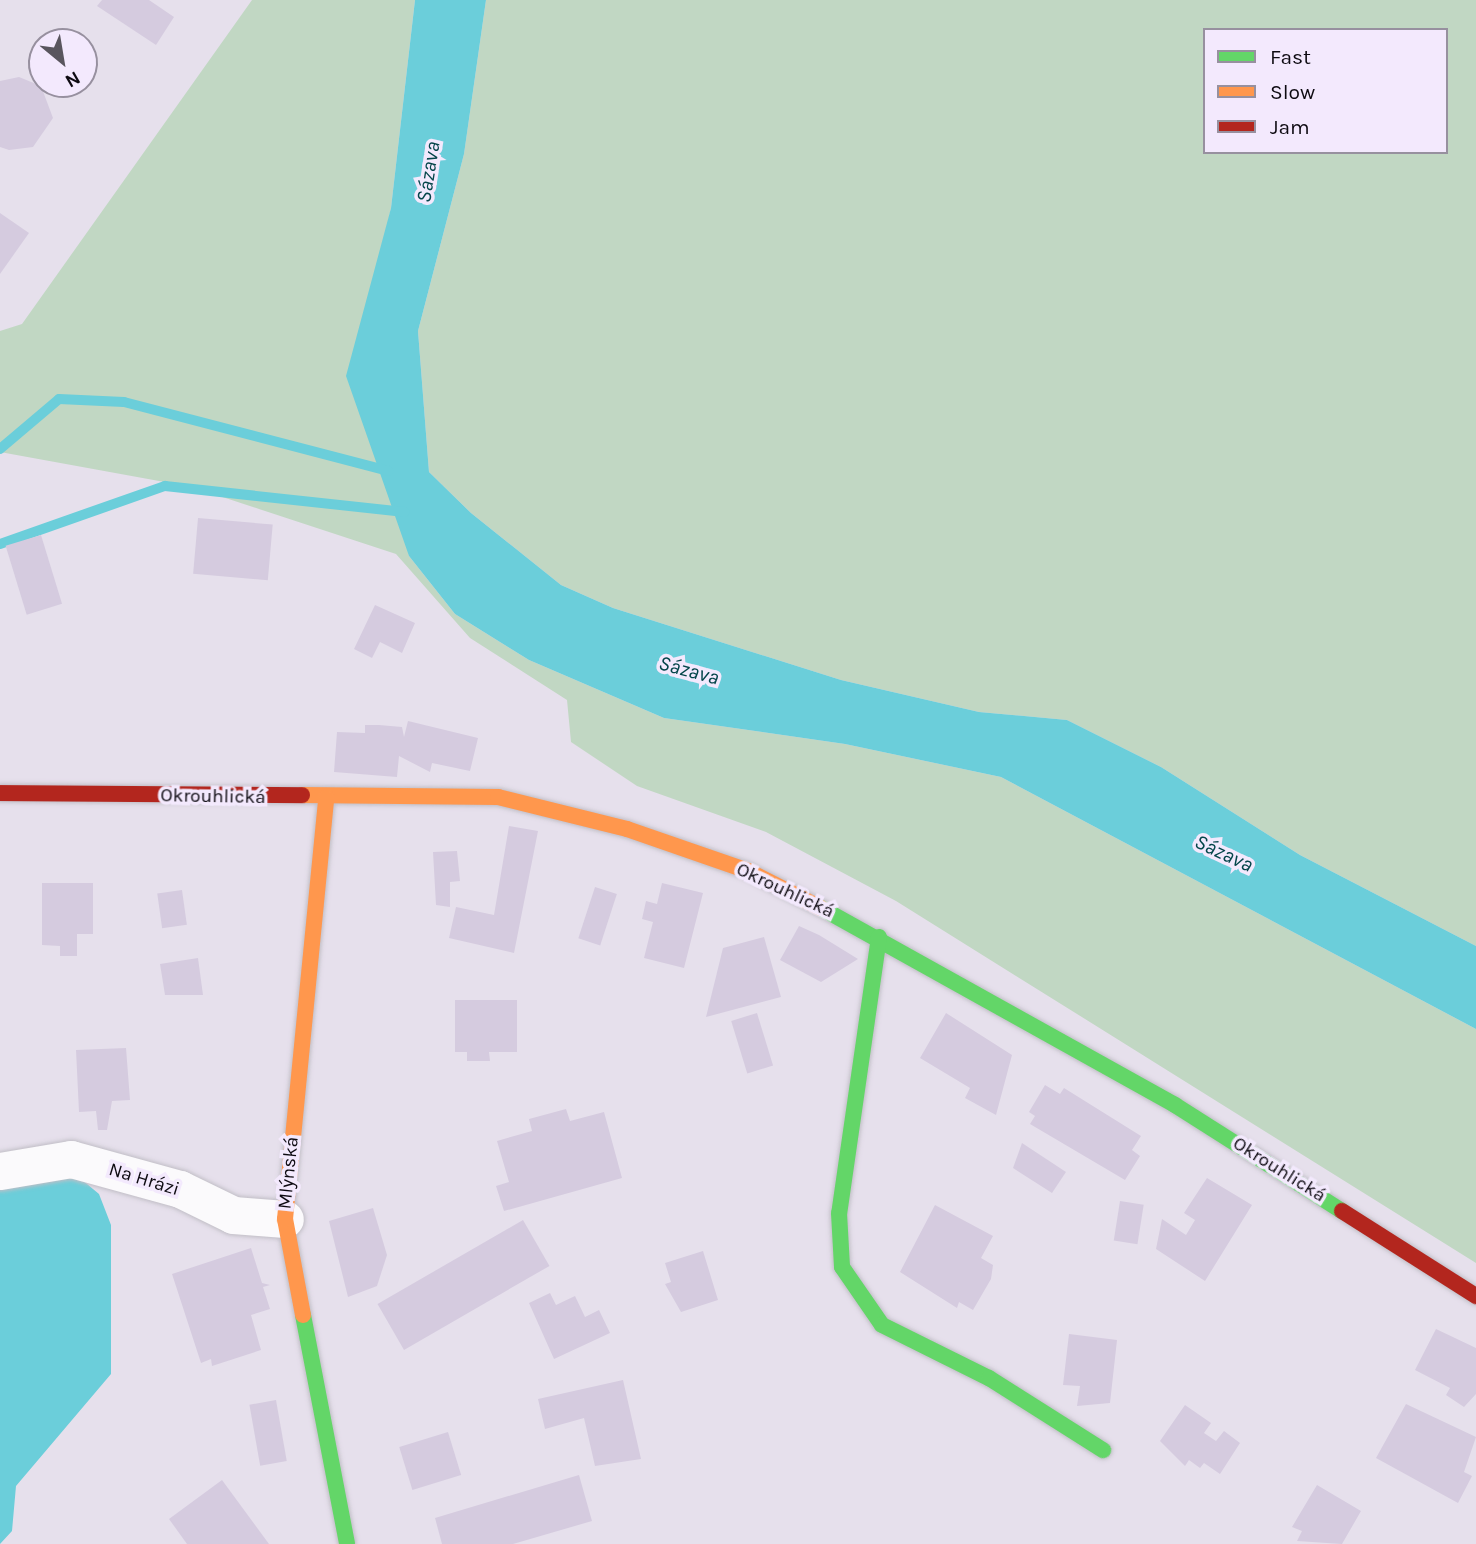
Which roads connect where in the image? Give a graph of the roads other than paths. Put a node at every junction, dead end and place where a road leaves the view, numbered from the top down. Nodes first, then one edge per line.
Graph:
1 (0, 793) edge
2 (326, 798) junction
3 (879, 937) junction
4 (0, 1171) edge
5 (285, 1220) junction
6 (1476, 1296) edge
7 (1102, 1450) dead end
8 (347, 1544) edge

1 - 2 main road, Okrouhlická
2 - 3 main road, Okrouhlická
2 - 5 main road, Mlýnská
3 - 6 main road, Okrouhlická
3 - 7 main road
4 - 5 street, Na Hrázi
5 - 8 main road, Mlýnská

